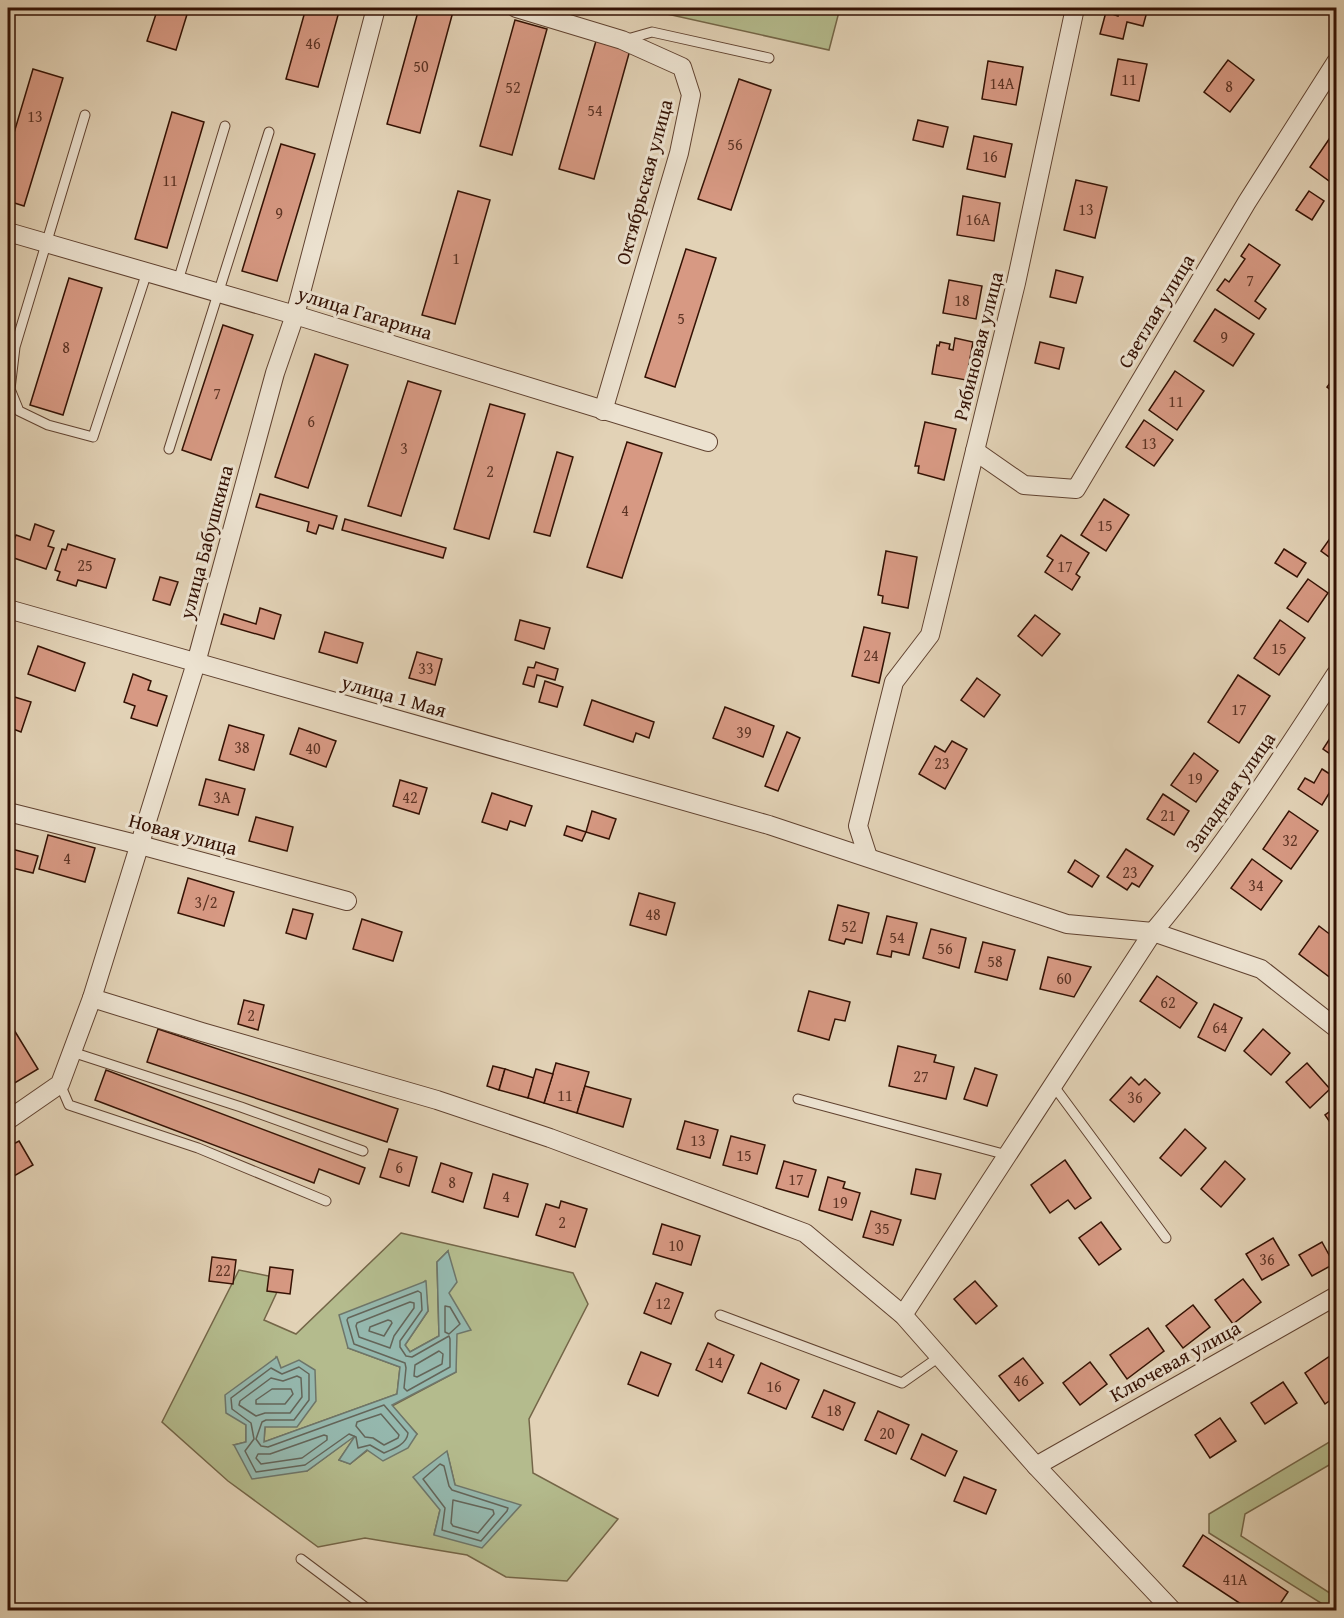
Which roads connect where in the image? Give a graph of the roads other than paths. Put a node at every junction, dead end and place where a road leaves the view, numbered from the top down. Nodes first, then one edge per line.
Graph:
1 (376, 8) edge
2 (516, 8) edge
3 (1075, 8) edge
4 (622, 40) junction
5 (769, 58) dead end
6 (1336, 62) edge
7 (85, 115) dead end
8 (225, 126) dead end
9 (269, 132) dead end
10 (8, 232) edge
11 (46, 243) junction
12 (147, 272) junction
13 (178, 281) junction
14 (218, 293) junction
15 (295, 315) junction
16 (603, 411) junction
17 (708, 442) dead end
18 (170, 449) dead end
19 (975, 451) junction
20 (8, 609) edge
21 (196, 663) junction
22 (1336, 674) edge
23 (8, 812) edge
24 (140, 845) junction
25 (868, 857) junction
26 (347, 902) dead end
27 (1153, 932) junction
28 (92, 998) junction
29 (1336, 1028) edge
30 (72, 1052) junction
31 (60, 1083) junction
32 (1053, 1085) junction
33 (798, 1099) dead end
34 (8, 1120) edge
35 (363, 1151) dead end
36 (1007, 1155) junction
37 (326, 1201) dead end
38 (1166, 1238) dead end
39 (1336, 1296) edge
40 (720, 1315) dead end
41 (903, 1316) junction
42 (939, 1357) junction
43 (1035, 1466) junction
44 (301, 1559) dead end
45 (369, 1611) edge
46 (1172, 1611) edge

1 - 15 street, улица Бабушкина
2 - 4 street, Октябрьская улица
3 - 19 street, Рябиновая улица
4 - 5 lane
4 - 16 street, Октябрьская улица
6 - 19 street, Светлая улица
7 - 11 lane
8 - 13 lane
9 - 14 lane
10 - 11 street, улица Гагарина
11 - 12 street, улица Гагарина
11 - 12 lane
12 - 13 street, улица Гагарина
13 - 14 street, улица Гагарина
14 - 15 street, улица Гагарина
14 - 18 lane
15 - 16 street, улица Гагарина
15 - 21 street, улица Бабушкина
16 - 17 street, улица Гагарина
19 - 25 street, Рябиновая улица
20 - 21 street, улица 1 Мая
21 - 24 street, улица Бабушкина
21 - 25 street, улица 1 Мая
22 - 27 street, Западная улица
23 - 24 street, Новая улица
24 - 26 street, Новая улица
24 - 28 street, улица Бабушкина
25 - 27 street, улица 1 Мая
27 - 29 street, улица 1 Мая
27 - 32 street, Западная улица
28 - 30 street, улица Бабушкина
28 - 41 street
30 - 31 street, улица Бабушкина
30 - 35 lane
31 - 34 street
31 - 37 lane
32 - 36 street, Западная улица
32 - 38 lane
33 - 36 lane
36 - 41 street, Западная улица
39 - 43 street, Ключевая улица
40 - 42 lane
41 - 42 street
42 - 43 street
43 - 46 street
44 - 45 lane

